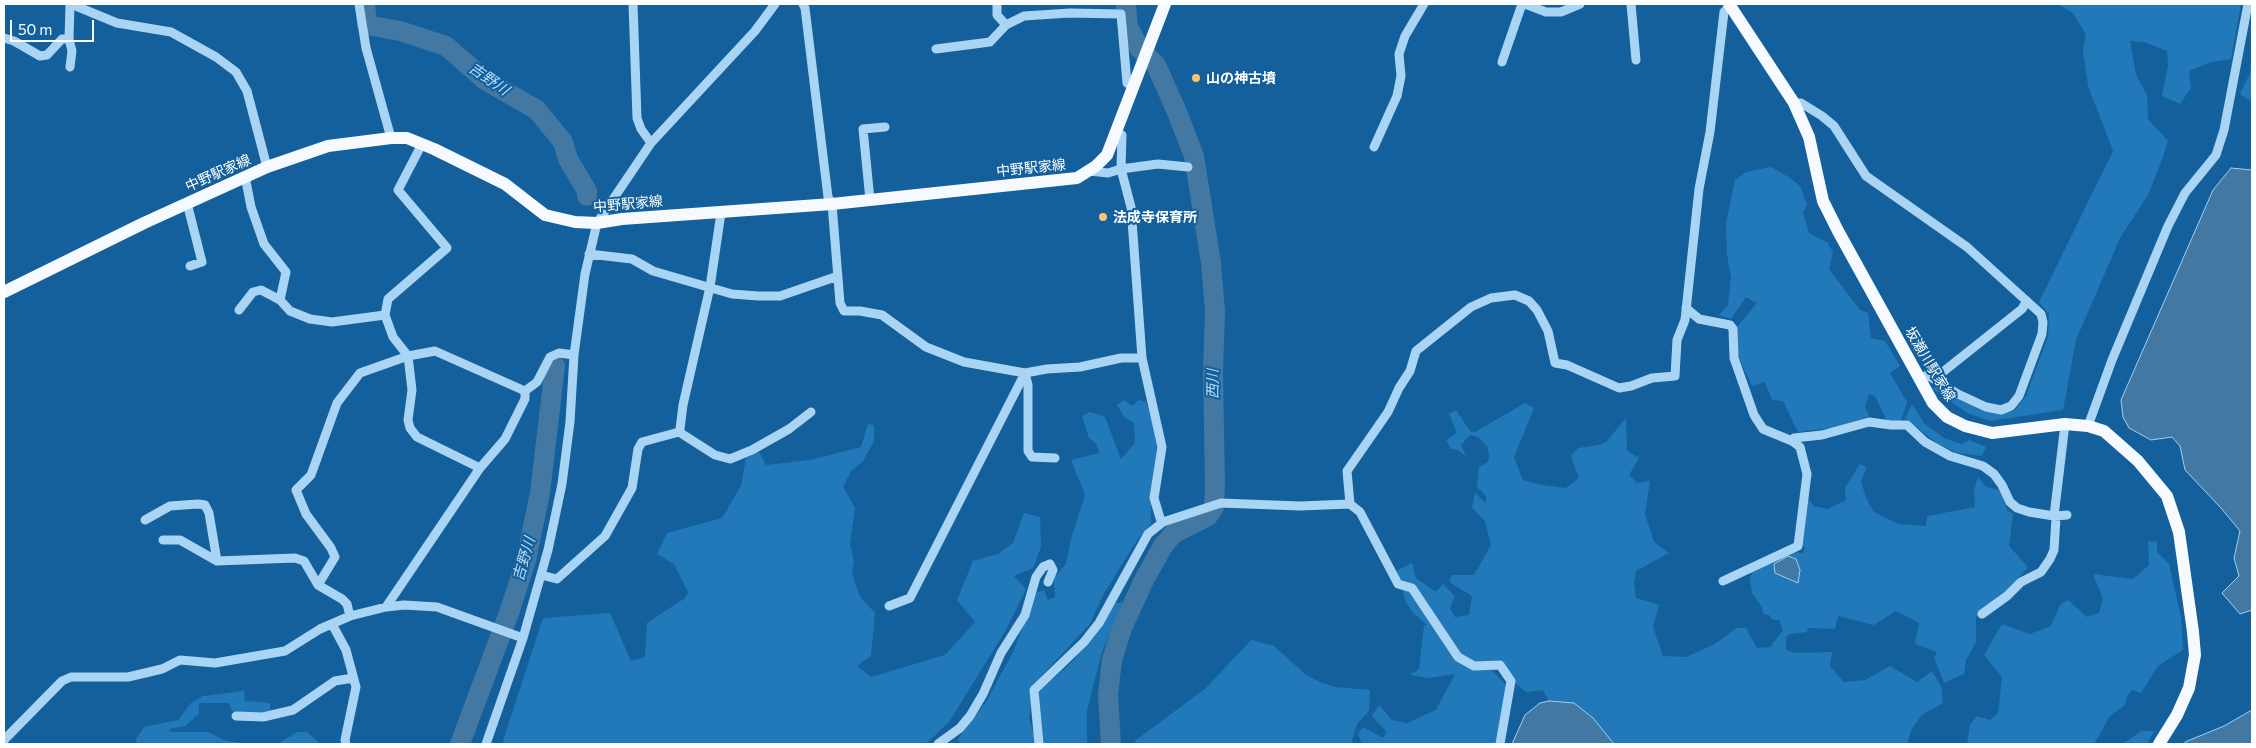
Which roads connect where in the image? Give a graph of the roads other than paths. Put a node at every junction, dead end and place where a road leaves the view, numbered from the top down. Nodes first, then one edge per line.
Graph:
1 (71, 4) edge
2 (359, 4) edge
3 (633, 4) edge
4 (775, 4) edge
5 (803, 4) edge
6 (997, 4) edge
7 (1166, 4) edge
8 (1424, 4) edge
9 (1524, 4) edge
10 (1580, 4) edge
11 (1631, 4) edge
12 (2248, 4) edge
13 (1729, 5) edge
14 (1006, 25) junction
15 (4, 38) edge
16 (69, 38) junction
17 (936, 49) dead end
18 (1636, 60) dead end
19 (1502, 62) dead end
20 (70, 67) dead end
21 (1134, 88) junction
22 (1794, 103) junction
23 (884, 127) dead end
24 (1117, 132) junction
25 (391, 138) junction
26 (652, 142) junction
27 (422, 144) junction
28 (1374, 146) dead end
29 (1188, 166) dead end
30 (267, 167) junction
31 (1121, 169) junction
32 (1089, 171) junction
33 (245, 176) junction
34 (870, 200) junction
35 (187, 203) junction
36 (832, 204) junction
37 (721, 213) junction
38 (598, 223) junction
39 (589, 254) junction
40 (190, 266) dead end
41 (838, 276) junction
42 (710, 287) junction
43 (4, 292) edge
44 (280, 300) junction
45 (2027, 301) junction
46 (1686, 308) junction
47 (239, 310) dead end
48 (385, 315) junction
49 (574, 355) junction
50 (408, 356) junction
51 (1142, 358) junction
52 (1025, 373) junction
53 (1934, 380) junction
54 (1920, 381) junction
55 (525, 391) junction
56 (811, 412) dead end
57 (2065, 424) junction
58 (2088, 426) junction
59 (678, 432) junction
60 (1792, 441) junction
61 (1055, 458) dead end
62 (480, 468) junction
63 (1350, 504) junction
64 (2067, 515) dead end
65 (2054, 516) junction
66 (145, 520) dead end
67 (1163, 522) junction
68 (164, 540) dead end
69 (217, 561) junction
70 (541, 575) junction
71 (1723, 581) dead end
72 (1048, 582) dead end
73 (318, 585) junction
74 (890, 606) dead end
75 (386, 607) junction
76 (1982, 614) dead end
77 (350, 616) junction
78 (332, 624) junction
79 (523, 638) junction
80 (353, 678) junction
81 (236, 716) dead end
82 (4, 740) edge
83 (346, 744) edge
84 (486, 744) edge
85 (938, 744) edge
86 (1039, 744) edge
87 (1500, 744) edge
88 (2159, 744) edge

1 - 16 street
1 - 30 street
2 - 25 street
3 - 26 street
4 - 26 street
5 - 36 street
6 - 14 street
7 - 21 main road, 中野駅家線
8 - 28 street
9 - 10 street
9 - 19 street
11 - 18 street
12 - 58 street
13 - 22 main road, 坂瀬川駅家線
13 - 46 street
14 - 17 street
14 - 21 street
15 - 16 street
16 - 20 street
21 - 24 main road, 中野駅家線
22 - 45 street
22 - 54 main road, 坂瀬川駅家線
23 - 34 street
24 - 31 street
24 - 32 main road, 中野駅家線
25 - 27 main road, 中野駅家線
25 - 30 main road, 中野駅家線
26 - 38 street
27 - 38 main road, 中野駅家線
27 - 48 street
29 - 31 street
30 - 33 main road, 中野駅家線
31 - 32 street
31 - 51 street
32 - 34 main road, 中野駅家線
33 - 35 main road, 中野駅家線
33 - 44 street
34 - 36 main road, 中野駅家線
35 - 40 street
35 - 43 main road, 中野駅家線
36 - 37 main road, 中野駅家線
36 - 41 street
37 - 38 main road, 中野駅家線
37 - 42 street
38 - 39 street
39 - 42 street
39 - 49 street
41 - 42 street
41 - 52 street
42 - 59 street
44 - 47 street
44 - 48 street
45 - 53 street
45 - 53 street
46 - 60 street
46 - 63 street
48 - 50 street
49 - 55 street
49 - 70 street
50 - 55 street
50 - 62 street
50 - 73 street
51 - 52 street
51 - 67 street
52 - 61 street
52 - 74 street
53 - 54 street
54 - 57 main road, 坂瀬川駅家線
55 - 62 street
56 - 59 street
57 - 58 main road, 坂瀬川駅家線
57 - 65 street
58 - 88 main road, 坂瀬川駅家線
59 - 70 street
60 - 65 street
60 - 71 street
62 - 75 street
63 - 67 street
63 - 87 street
64 - 65 street
65 - 76 street
66 - 69 street
67 - 86 street
68 - 69 street
69 - 73 street
70 - 79 street
72 - 85 street
73 - 77 street
75 - 77 street
75 - 79 street
77 - 78 street
78 - 80 street
78 - 82 street
79 - 84 street
80 - 81 street
80 - 83 street

